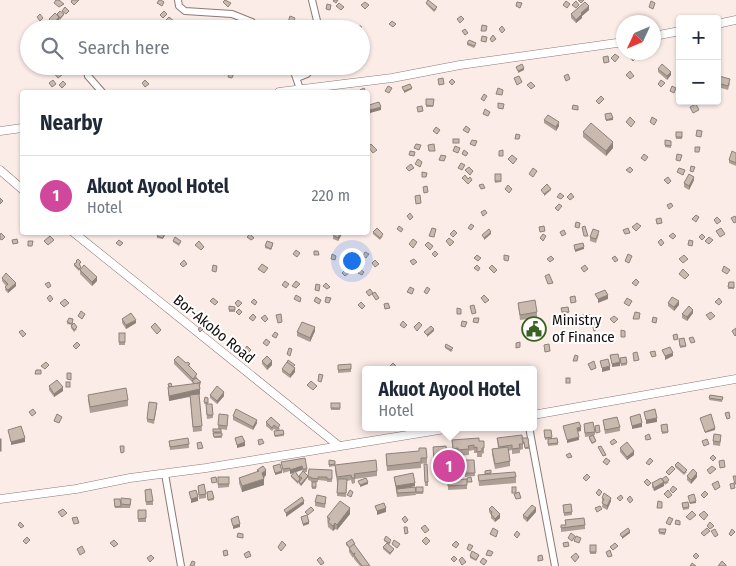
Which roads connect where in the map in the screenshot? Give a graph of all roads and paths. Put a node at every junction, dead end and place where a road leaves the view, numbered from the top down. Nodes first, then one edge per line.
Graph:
1 (178, 0) edge
2 (312, 0) edge
3 (247, 20) edge
4 (317, 20) edge
5 (736, 20) edge
6 (721, 23) edge
7 (676, 32) edge
8 (661, 35) edge
9 (616, 43) edge
10 (296, 75) edge
11 (304, 75) edge
12 (88, 76) dead end
13 (297, 78) junction
14 (300, 89) junction
15 (100, 90) edge
16 (293, 90) edge
17 (20, 128) edge
18 (0, 131) edge
19 (0, 170) edge
20 (20, 187) edge
21 (77, 235) edge
22 (736, 379) edge
23 (537, 414) edge
24 (432, 431) edge
25 (530, 431) edge
26 (339, 446) junction
27 (165, 474) junction
28 (0, 499) edge
29 (181, 566) edge
30 (554, 566) edge

1 - 3 street
2 - 4 street
5 - 6 street
7 - 8 street
9 - 14 street
10 - 13 street
11 - 13 street
12 - 15 street
13 - 14 street
14 - 16 street
17 - 18 street
19 - 20 street
21 - 26 street, Bor-Akobo Road
22 - 23 street
24 - 26 street
25 - 30 street
26 - 27 street
27 - 28 street
27 - 29 street

